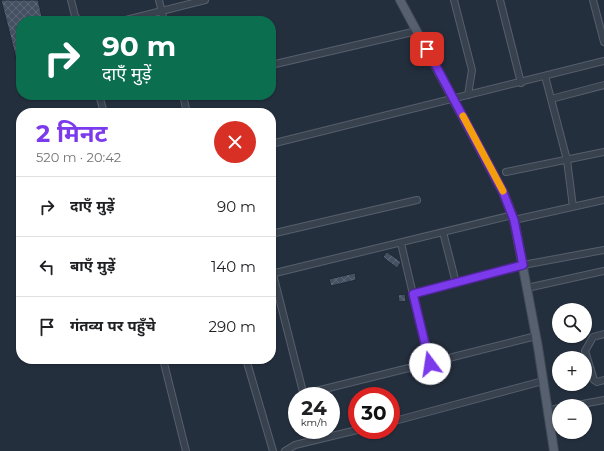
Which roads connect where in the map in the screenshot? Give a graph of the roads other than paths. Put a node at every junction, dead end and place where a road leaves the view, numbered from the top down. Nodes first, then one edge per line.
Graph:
1 (71, 0) edge
2 (159, 0) edge
3 (205, 0) edge
4 (400, 0) edge
5 (454, 0) edge
6 (500, 0) edge
7 (593, 0) edge
8 (162, 10) junction
9 (75, 16) edge
10 (140, 16) edge
11 (163, 16) edge
12 (417, 31) junction
13 (604, 42) edge
14 (604, 62) edge
15 (276, 65) edge
16 (545, 76) junction
17 (521, 83) junction
18 (604, 85) edge
19 (468, 95) junction
20 (454, 99) junction
21 (551, 100) junction
22 (276, 143) edge
23 (604, 152) edge
24 (567, 160) junction
25 (506, 172) dead end
26 (417, 200) dead end
27 (604, 200) edge
28 (573, 207) junction
29 (513, 218) junction
30 (444, 232) junction
31 (276, 233) edge
32 (401, 243) junction
33 (604, 250) edge
34 (523, 265) junction
35 (604, 271) edge
36 (276, 273) edge
37 (456, 283) junction
38 (527, 288) junction
39 (276, 289) edge
40 (413, 294) junction
41 (604, 334) edge
42 (536, 336) junction
43 (164, 364) edge
44 (247, 364) edge
45 (430, 364) junction
46 (604, 380) edge
47 (543, 381) junction
48 (302, 387) edge
49 (337, 387) edge
50 (604, 400) edge
51 (592, 402) edge
52 (552, 410) edge
53 (547, 411) junction
54 (400, 420) edge
55 (315, 439) edge
56 (186, 451) edge
57 (273, 451) edge
58 (285, 451) edge
59 (554, 451) edge

1 - 9 street
2 - 8 street
3 - 8 street
4 - 12 main road
5 - 19 street
6 - 17 street
7 - 13 street
8 - 10 street
8 - 11 street
12 - 15 street
12 - 20 main road
14 - 16 street
16 - 17 street
16 - 21 street
17 - 19 street
18 - 21 street
19 - 20 street
20 - 22 street
20 - 29 main road
21 - 24 street
23 - 24 street
24 - 25 street
24 - 28 street
26 - 31 street
27 - 28 street
28 - 29 street
29 - 30 street
29 - 34 main road
30 - 32 street
30 - 37 street
32 - 36 street
32 - 40 street
33 - 34 street
34 - 37 street
34 - 38 main road
35 - 38 street
37 - 40 street
38 - 42 main road
39 - 48 street
40 - 45 street
41 - 46 street
42 - 45 street
42 - 47 main road
43 - 56 street
44 - 57 street
45 - 49 street
47 - 53 main road
47 - 54 street
50 - 51 street
52 - 53 street
53 - 59 main road
55 - 58 street

